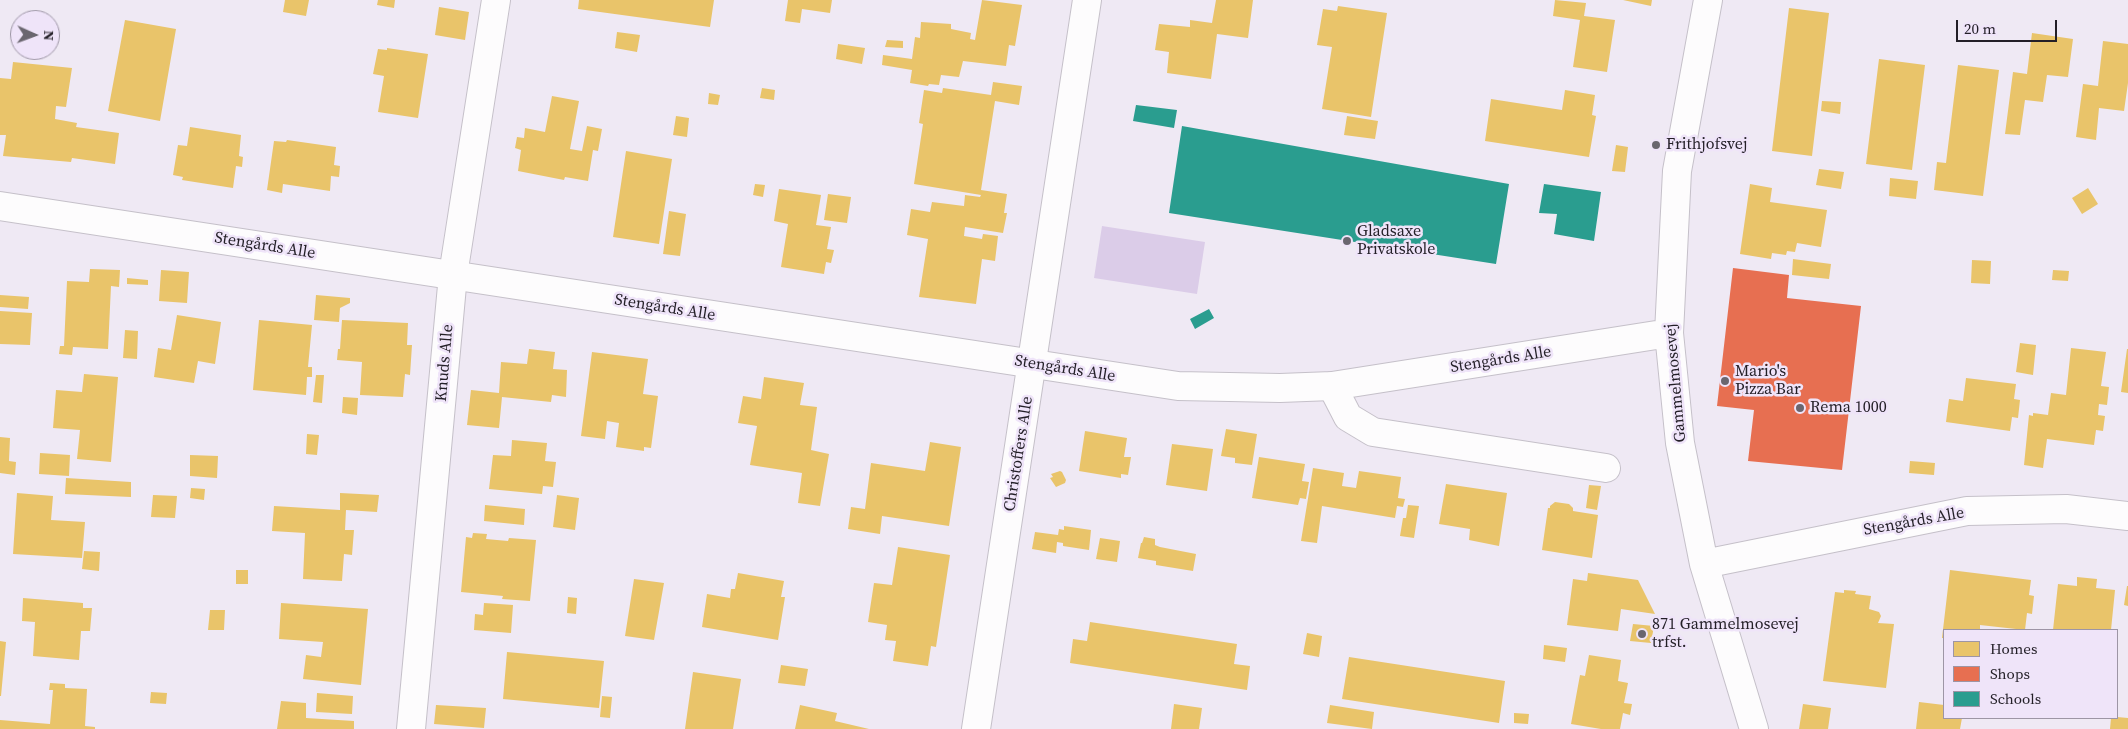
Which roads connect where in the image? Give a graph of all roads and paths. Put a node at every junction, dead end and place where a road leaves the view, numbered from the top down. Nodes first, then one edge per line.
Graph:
1 (496, 0) edge
2 (1087, 0) edge
3 (1708, 0) edge
4 (0, 206) edge
5 (453, 275) junction
6 (1669, 333) junction
7 (1032, 364) junction
8 (1332, 386) junction
9 (1606, 468) dead end
10 (2128, 516) edge
11 (1704, 564) junction
12 (411, 729) edge
13 (976, 729) edge
14 (1754, 729) edge

1 - 5 street, Knuds Alle
2 - 7 street, Christoffers Alle
3 - 6 street, Gammelmosevej
4 - 5 street, Stengårds Alle
5 - 7 street, Stengårds Alle
5 - 12 street, Knuds Alle
6 - 8 street, Stengårds Alle
6 - 11 street, Gammelmosevej
7 - 8 street, Stengårds Alle
7 - 13 street, Christoffers Alle
8 - 9 street
10 - 11 street, Stengårds Alle
11 - 14 street, Gammelmosevej

